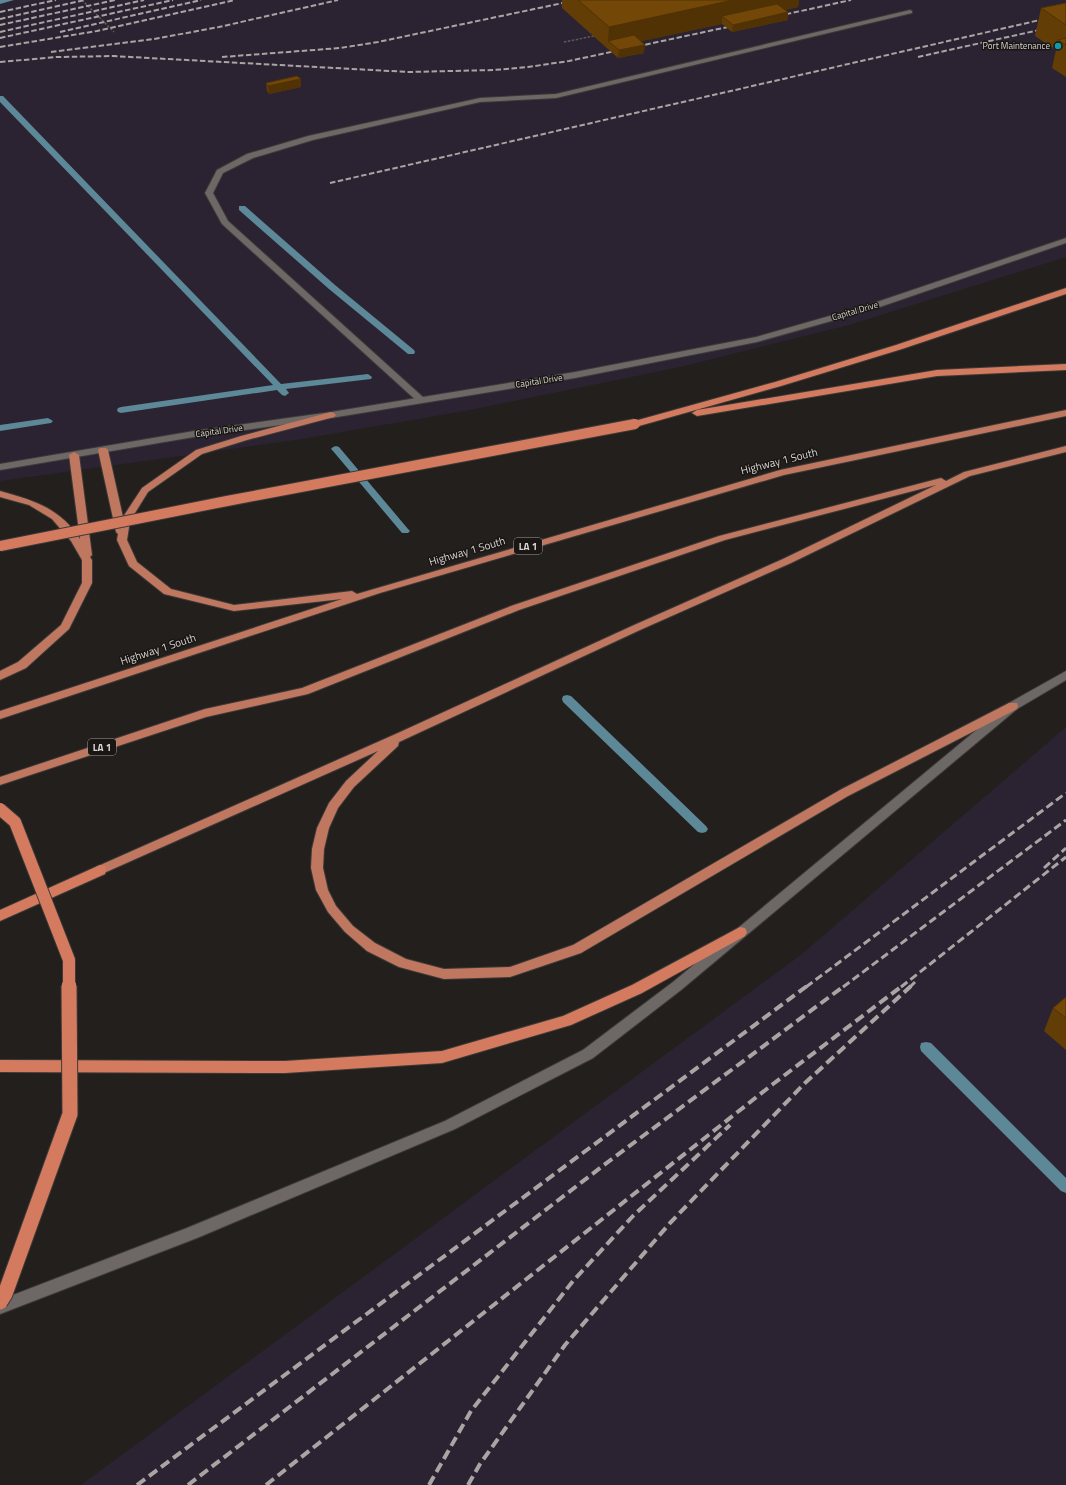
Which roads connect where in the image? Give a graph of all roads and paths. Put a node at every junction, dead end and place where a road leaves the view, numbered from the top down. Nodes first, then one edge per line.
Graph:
1 (82, 0) edge
2 (910, 12) dead end
3 (114, 32) dead end
4 (594, 36) edge
5 (564, 42) dead end
6 (1066, 240) edge
7 (1066, 291) edge
8 (1066, 367) edge
9 (421, 400) junction
10 (1066, 413) edge
11 (332, 415) junction
12 (635, 424) junction
13 (1066, 449) edge
14 (103, 450) junction
15 (74, 455) junction
16 (0, 467) edge
17 (967, 474) junction
18 (0, 494) edge
19 (122, 540) junction
20 (0, 546) edge
21 (87, 560) junction
22 (376, 591) junction
23 (1066, 675) edge
24 (0, 676) edge
25 (1013, 706) junction
26 (0, 715) edge
27 (402, 736) junction
28 (0, 781) edge
29 (0, 809) edge
30 (100, 870) joint
31 (0, 916) edge
32 (740, 932) junction
33 (0, 1066) edge
34 (0, 1302) edge
35 (0, 1307) edge

1 - 3 path
2 - 9 street
4 - 5 path
6 - 9 street, Capital Drive
7 - 12 highway
8 - 12 highway
9 - 11 street, Capital Drive
10 - 22 highway, Highway 1 South / LA 1
11 - 14 street, Capital Drive
11 - 19 highway
12 - 20 highway, bridge
13 - 17 highway
14 - 15 street, Capital Drive
14 - 19 highway
15 - 16 street, Capital Drive
15 - 21 highway
17 - 27 highway
17 - 28 highway, LA 1
18 - 21 highway
19 - 22 highway
21 - 24 highway
22 - 26 highway, Highway 1 South / LA 1
23 - 25 street
25 - 27 highway
25 - 32 street
27 - 30 highway
29 - 34 highway, bridge
30 - 31 highway
32 - 33 highway
32 - 35 street

